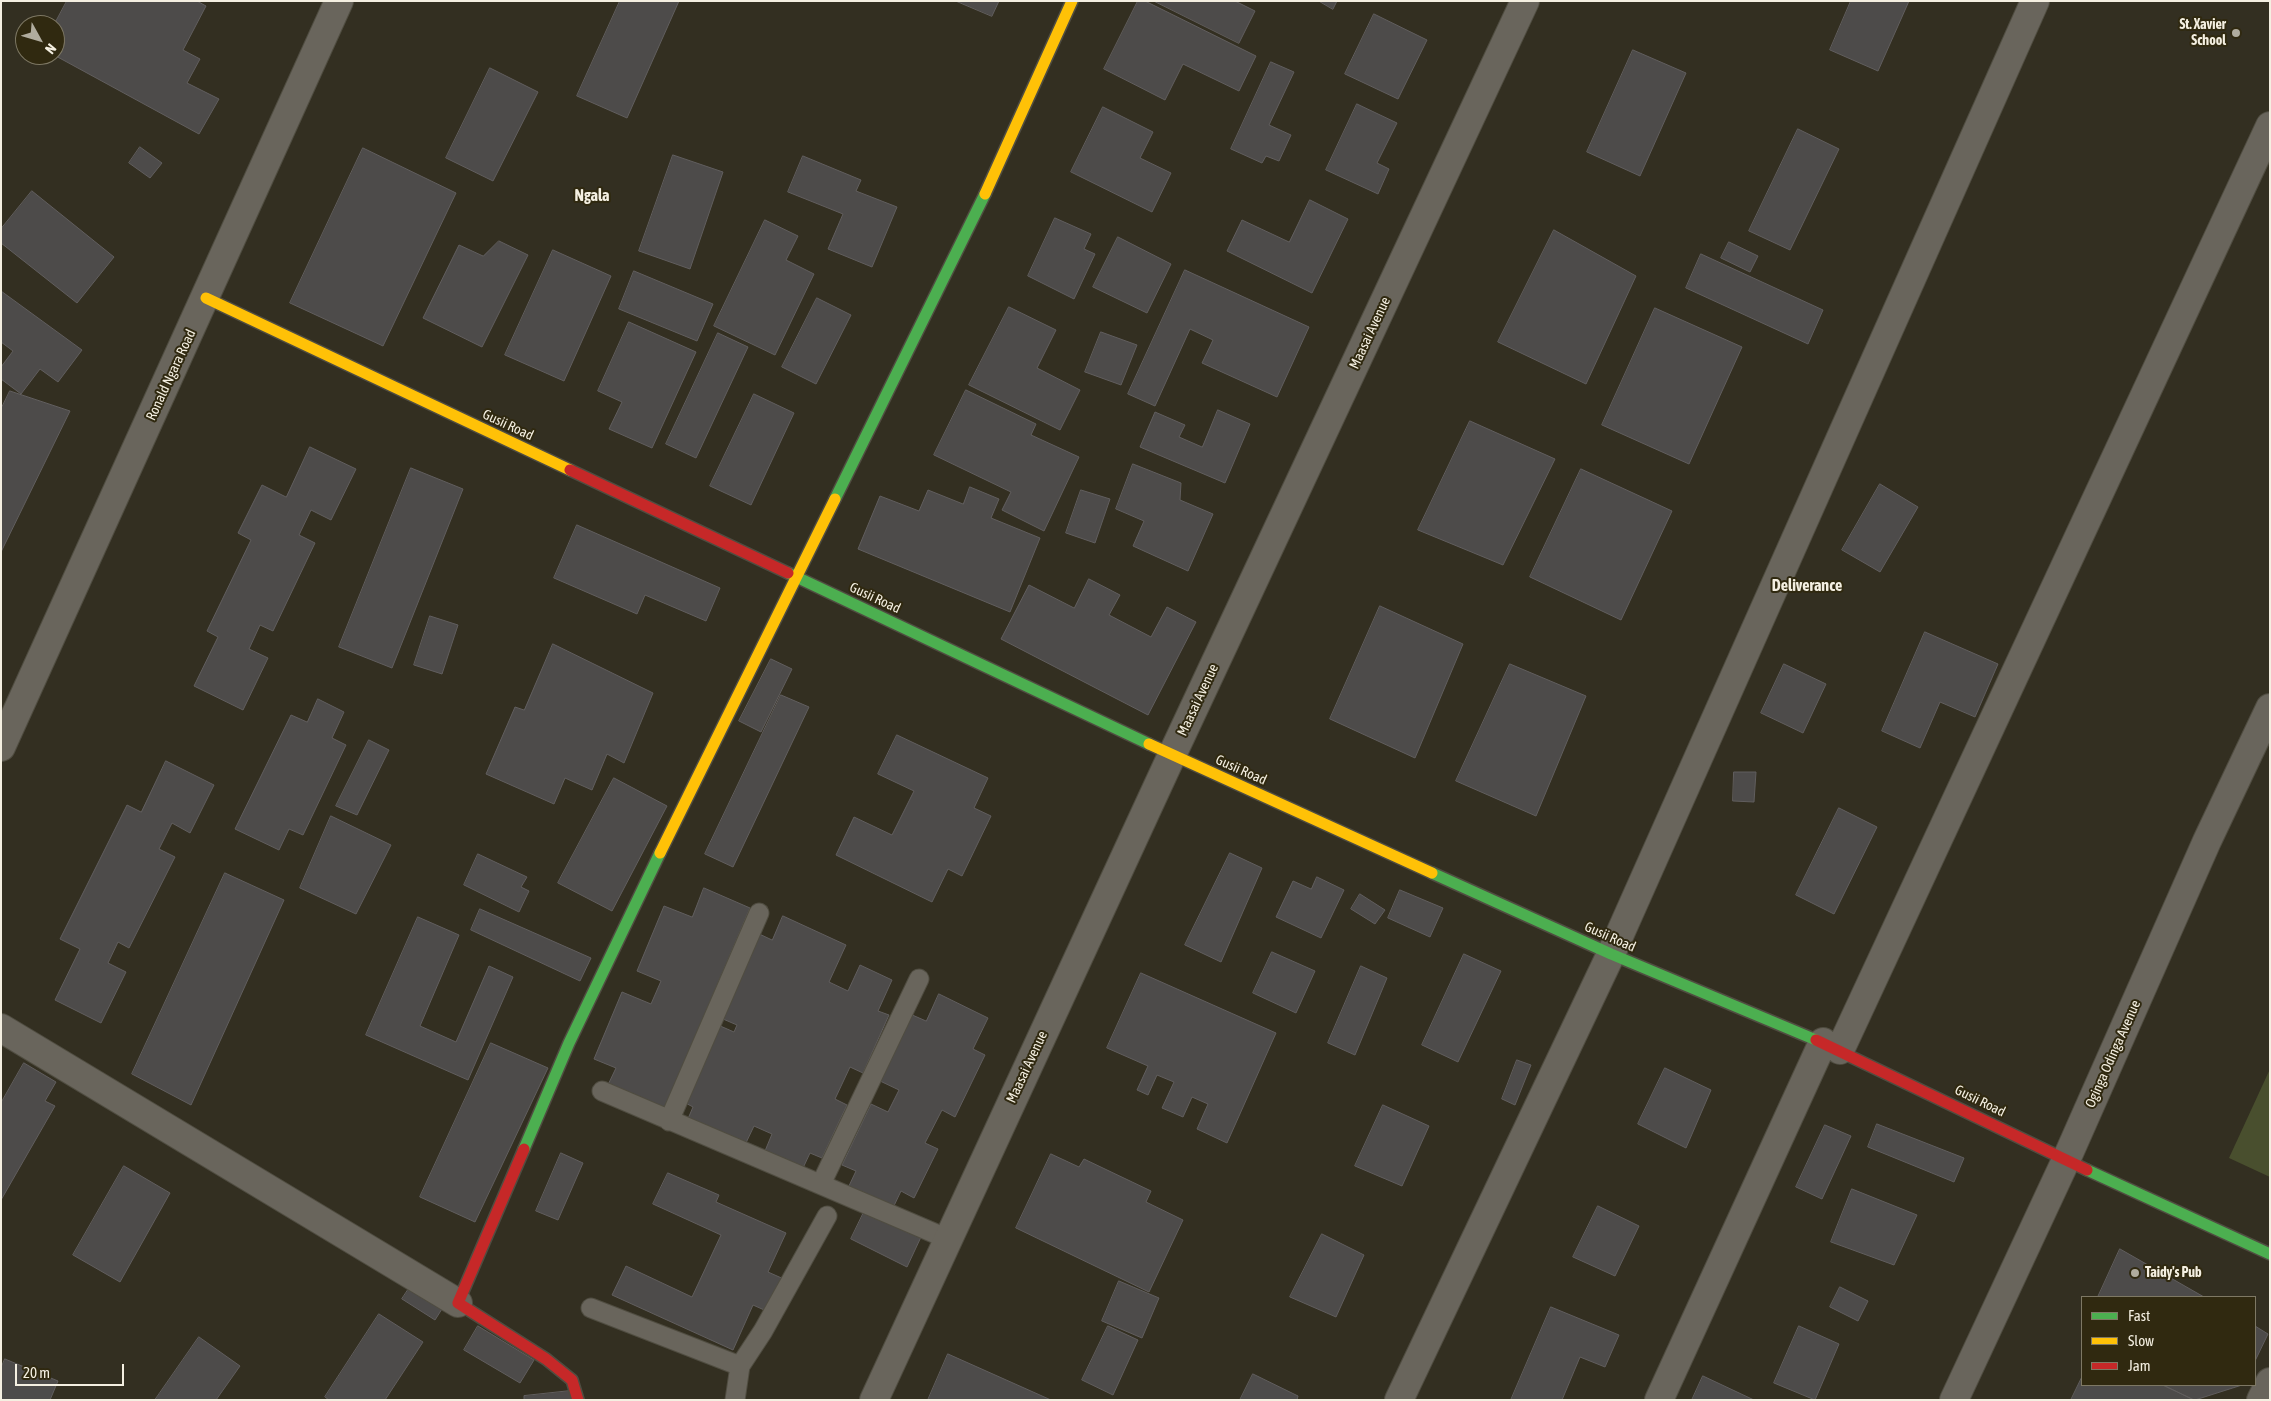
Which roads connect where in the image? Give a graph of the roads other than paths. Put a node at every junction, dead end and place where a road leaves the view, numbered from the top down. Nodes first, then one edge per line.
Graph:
1 (339, 1) edge
2 (1072, 1) edge
3 (1525, 1) edge
4 (2035, 1) edge
5 (2270, 126) edge
6 (206, 298) junction
7 (798, 578) junction
8 (2270, 708) edge
9 (1, 747) edge
10 (1172, 755) junction
11 (759, 913) dead end
12 (1611, 954) junction
13 (919, 979) dead end
14 (1, 1028) edge
15 (1832, 1046) junction
16 (602, 1091) dead end
17 (669, 1120) junction
18 (2066, 1160) junction
19 (821, 1184) junction
20 (827, 1216) dead end
21 (948, 1238) junction
22 (2270, 1254) edge
23 (458, 1303) junction
24 (590, 1308) dead end
25 (740, 1366) junction
26 (2270, 1382) edge
27 (578, 1400) edge
28 (735, 1400) edge
29 (874, 1400) edge
30 (1399, 1400) edge
31 (1660, 1400) edge
32 (1954, 1400) edge
33 (2261, 1400) edge

1 - 6 street, Ronald Ngara Road
2 - 7 street
3 - 10 street, Maasai Avenue
4 - 12 street
5 - 15 street
6 - 7 street, Gusii Road
6 - 9 street, Ronald Ngara Road
7 - 10 street, Gusii Road
7 - 23 street
8 - 18 street, Oginga Odinga Avenue
10 - 12 street, Gusii Road
10 - 21 street, Maasai Avenue
11 - 17 lane
12 - 15 street, Gusii Road
12 - 30 street
13 - 19 lane
14 - 23 street
15 - 18 street, Gusii Road
15 - 31 street
16 - 17 lane
17 - 19 lane
18 - 22 street, Gusii Road
18 - 32 street, Oginga Odinga Avenue
19 - 21 lane
20 - 25 lane
21 - 29 street, Maasai Avenue
23 - 27 street
24 - 25 lane
25 - 28 lane
26 - 33 street

